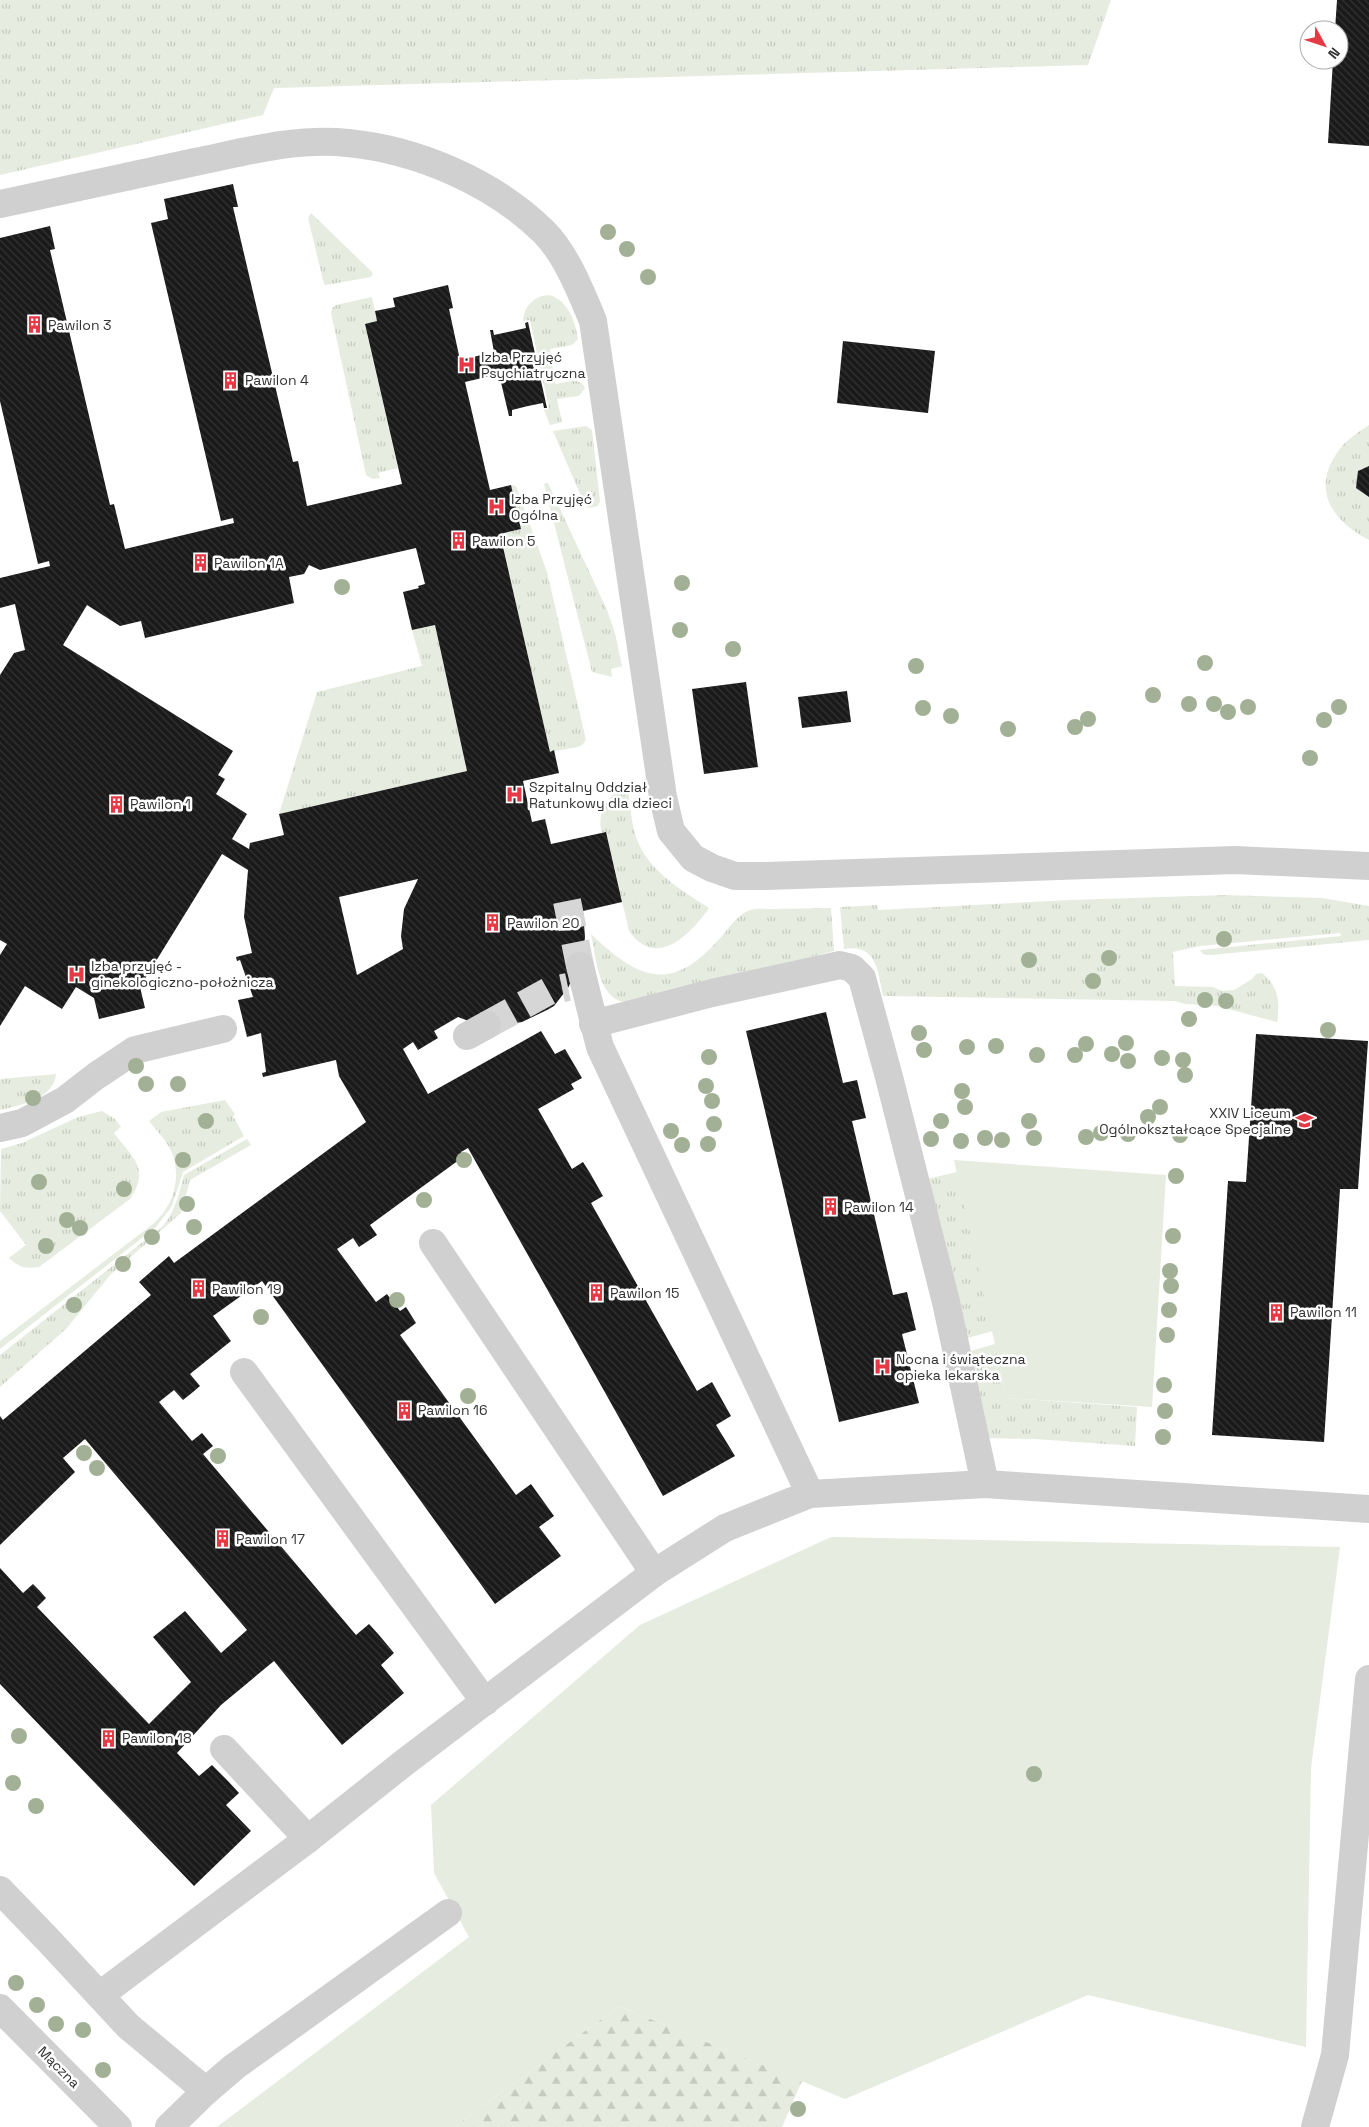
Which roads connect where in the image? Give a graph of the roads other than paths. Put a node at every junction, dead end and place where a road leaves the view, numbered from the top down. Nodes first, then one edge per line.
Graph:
1 (0, 204) edge
2 (1369, 866) edge
3 (577, 979) tunnel mouth
4 (593, 1024) junction
5 (223, 1029) dead end
6 (0, 1128) edge
7 (433, 1242) dead end
8 (244, 1372) dead end
9 (985, 1484) junction
10 (810, 1494) junction
11 (1369, 1509) edge
12 (654, 1573) junction
13 (1369, 1679) edge
14 (485, 1702) junction
15 (224, 1749) dead end
16 (308, 1839) junction
17 (0, 1890) edge
18 (448, 1913) dead end
19 (100, 1995) junction
20 (0, 2008) edge
21 (206, 2092) junction
22 (118, 2127) edge
23 (169, 2127) edge
24 (1315, 2127) edge

1 - 2 street
3 - 4 street
4 - 9 street
4 - 10 street
5 - 6 street
7 - 12 street
8 - 14 street
9 - 10 street
9 - 11 street
10 - 12 street
12 - 14 street
13 - 24 street
14 - 16 street
15 - 16 street
16 - 19 street
17 - 19 street
18 - 21 street
19 - 21 street
20 - 22 street, Mączna
21 - 23 street

